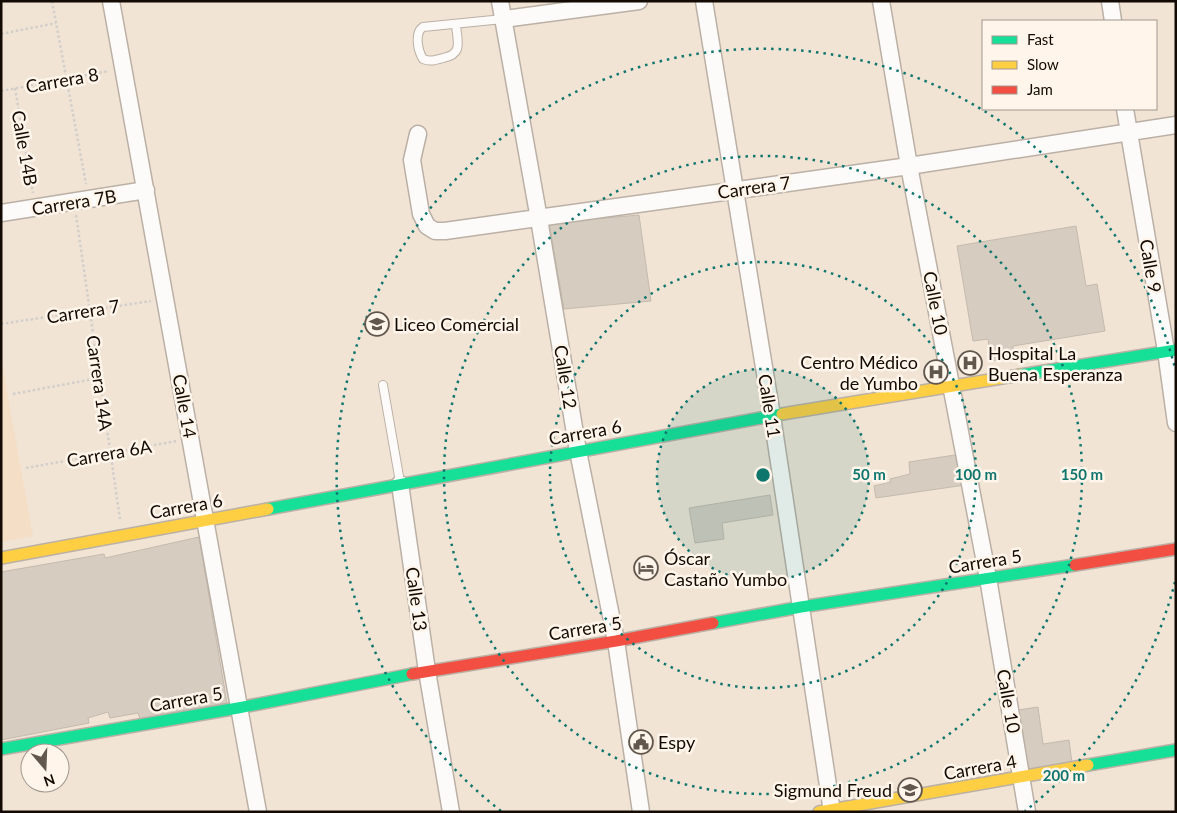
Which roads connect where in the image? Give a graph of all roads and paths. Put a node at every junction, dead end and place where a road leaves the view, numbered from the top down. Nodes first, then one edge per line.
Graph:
1 (52, 1) edge
2 (111, 1) edge
3 (500, 1) edge
4 (639, 1) edge
5 (704, 1) edge
6 (881, 1) edge
7 (1110, 1) edge
8 (504, 19) junction
9 (1113, 20) edge
10 (56, 23) junction
11 (456, 24) junction
12 (1, 34) edge
13 (123, 69) junction
14 (66, 79) junction
15 (15, 88) junction
16 (1, 91) edge
17 (1125, 110) edge
18 (1176, 125) edge
19 (1128, 132) junction
20 (418, 134) dead end
21 (909, 166) junction
22 (146, 190) junction
23 (735, 190) junction
24 (82, 200) junction
25 (36, 208) junction
26 (1, 213) edge
27 (539, 218) junction
28 (165, 298) junction
29 (89, 310) junction
30 (1, 324) edge
31 (1171, 350) edge
32 (99, 378) junction
33 (383, 385) dead end
34 (952, 386) junction
35 (13, 394) dead end
36 (772, 416) junction
37 (1176, 423) edge
38 (191, 438) junction
39 (578, 451) junction
40 (110, 453) junction
41 (26, 468) dead end
42 (400, 484) junction
43 (206, 520) junction
44 (122, 535) junction
45 (1176, 548) edge
46 (1, 558) edge
47 (988, 578) junction
48 (801, 607) junction
49 (616, 641) junction
50 (427, 671) junction
51 (238, 708) junction
52 (1, 749) edge
53 (1176, 750) edge
54 (1022, 778) junction
55 (828, 811) edge
56 (258, 812) edge
57 (452, 812) edge
58 (641, 812) edge
59 (1027, 812) edge

1 - 10 path, Carrera 14A
2 - 13 street, Calle 14
3 - 8 street, Calle 12
4 - 8 street
5 - 23 street, Calle 11
6 - 21 street, Calle 10
7 - 9 street
8 - 11 lane
8 - 27 street, Calle 12
10 - 12 path
10 - 14 path, Carrera 14A
11 - 11 lane
13 - 14 path, Carrera 8
13 - 22 street, Calle 14
14 - 15 path, Carrera 8
14 - 24 path, Carrera 14A
15 - 16 path, Carrera 8
15 - 25 path, Calle 14B
17 - 19 street, Calle 9
18 - 19 street, Carrera 7
19 - 21 street, Carrera 7
19 - 31 street, Calle 9
20 - 27 street, Carrera 7
21 - 23 street, Carrera 7
21 - 34 street, Calle 10
22 - 24 street, Carrera 7B
22 - 28 street, Calle 14
23 - 27 street, Carrera 7
23 - 36 street, Calle 11
24 - 25 street, Carrera 7B
24 - 29 path, Carrera 14A
25 - 26 street, Carrera 7B
27 - 39 street, Calle 12
28 - 29 path, Carrera 7
28 - 38 street, Calle 14
29 - 30 path, Carrera 7
29 - 32 path, Carrera 14A
31 - 34 main road, Carrera 6
31 - 37 street, Calle 9
32 - 35 path
32 - 40 path, Carrera 14A
33 - 42 lane, Calle 13
34 - 36 main road, Carrera 6
34 - 47 street, Calle 10
36 - 39 main road, Carrera 6
36 - 48 street, Calle 11
38 - 40 path, Carrera 6A
38 - 43 street, Calle 14
39 - 42 main road, Carrera 6
39 - 49 street, Calle 12
40 - 41 path, Carrera 6A
40 - 44 path, Carrera 14A
42 - 43 main road, Carrera 6
42 - 50 street, Calle 13
43 - 44 main road, Carrera 6
43 - 51 street, Calle 14
44 - 46 main road, Carrera 6
45 - 47 main road, Carrera 5
47 - 48 main road, Carrera 5
47 - 54 street, Calle 10
48 - 49 main road, Carrera 5
48 - 55 street, Calle 11
49 - 50 main road, Carrera 5
49 - 58 street, Calle 12
50 - 51 main road, Carrera 5
50 - 57 street, Calle 13
51 - 52 main road, Carrera 5
51 - 56 street, Calle 14
53 - 54 main road, Carrera 4
54 - 55 main road, Carrera 4
54 - 59 street, Calle 10

